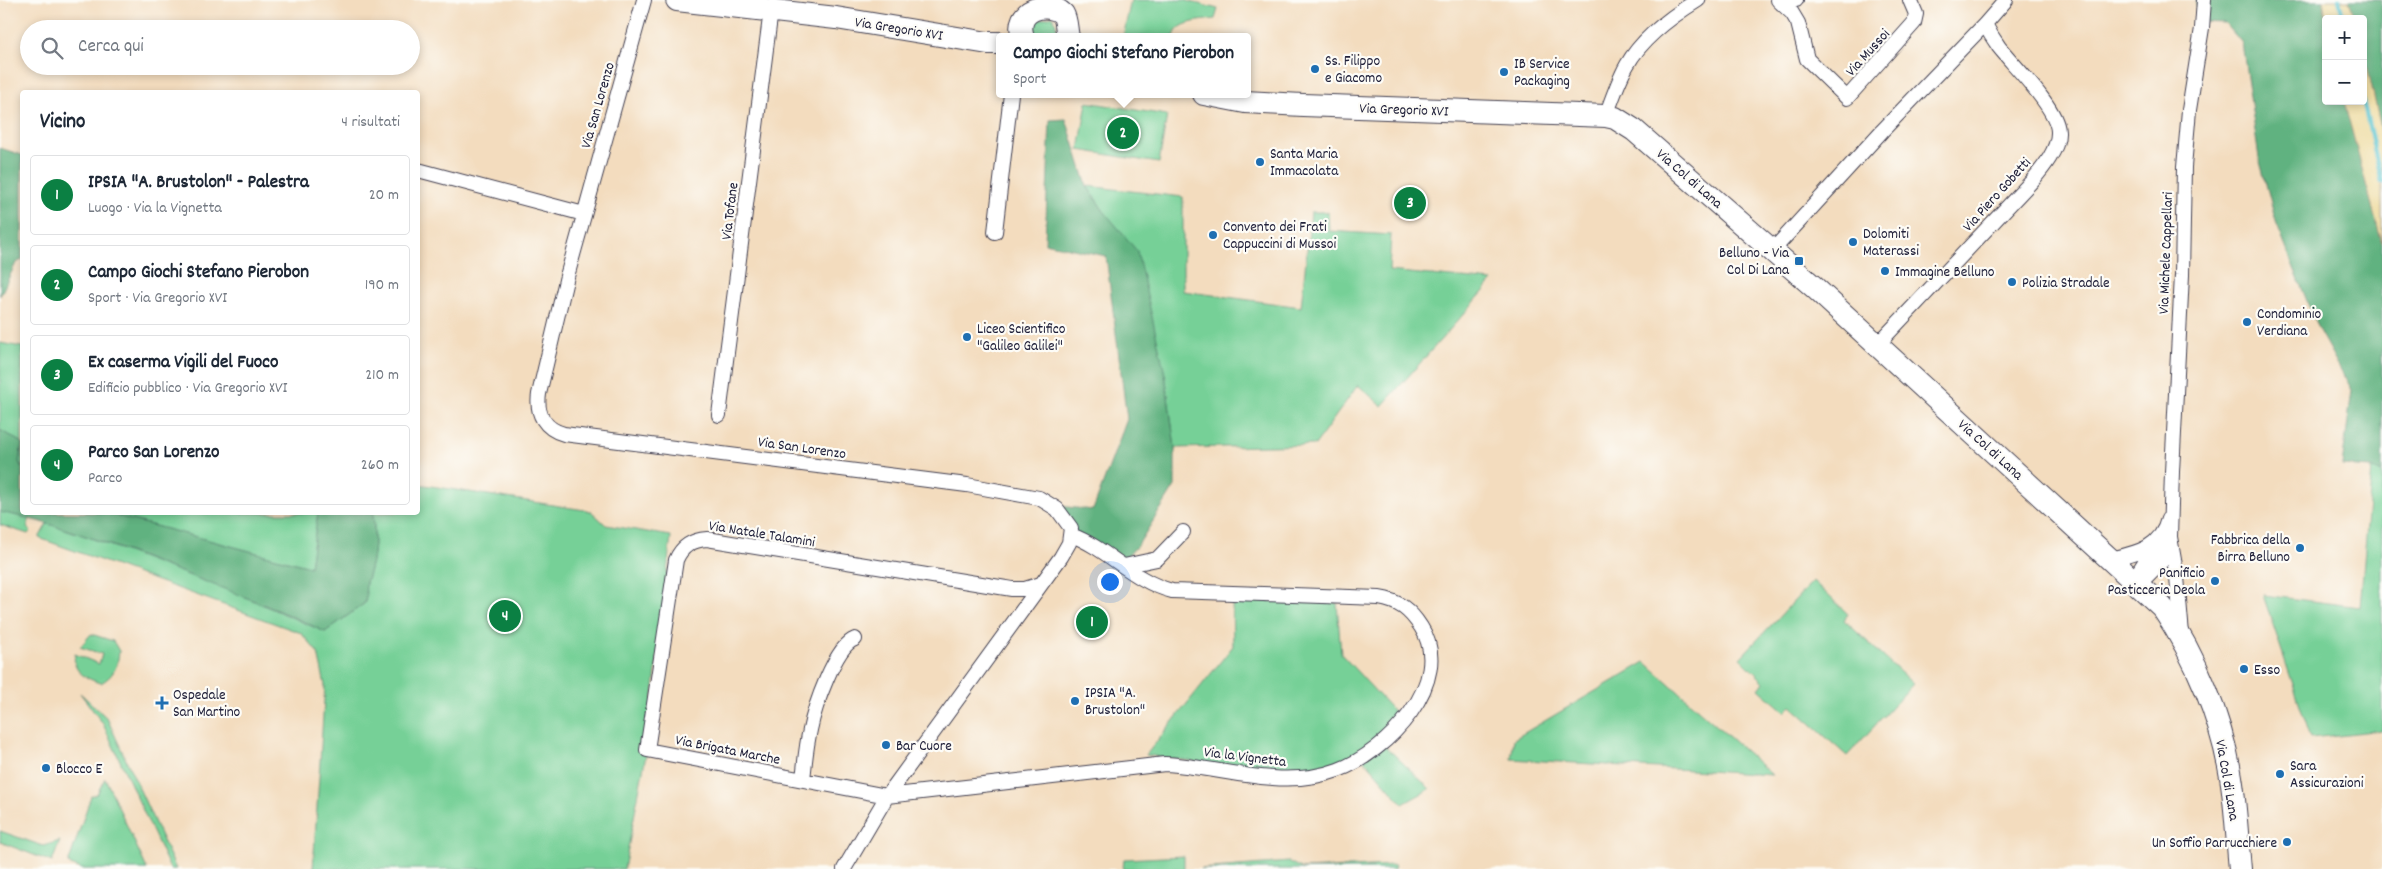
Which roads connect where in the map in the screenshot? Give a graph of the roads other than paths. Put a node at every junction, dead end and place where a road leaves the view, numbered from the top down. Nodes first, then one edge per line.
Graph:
1 (644, 0) edge
2 (677, 0) edge
3 (1698, 0) edge
4 (1796, 0) edge
5 (1910, 0) edge
6 (2006, 0) edge
7 (2204, 0) edge
8 (1779, 2) edge
9 (771, 10) junction
10 (1984, 24) junction
11 (1023, 27) edge
12 (996, 33) edge
13 (1066, 33) edge
14 (990, 43) edge
15 (1011, 98) edge
16 (1224, 98) edge
17 (1606, 116) junction
18 (420, 171) edge
19 (584, 214) junction
20 (995, 232) dead end
21 (1773, 250) junction
22 (1878, 344) junction
23 (719, 415) dead end
24 (1183, 532) dead end
25 (1071, 535) junction
26 (2165, 537) junction
27 (2111, 559) junction
28 (1124, 566) junction
29 (2136, 582) junction
30 (1041, 584) junction
31 (855, 639) dead end
32 (2183, 640) junction
33 (647, 750) joint
34 (803, 779) junction
35 (886, 796) junction
36 (844, 869) edge
37 (2240, 869) edge

1 - 19 street, Via San Lorenzo
2 - 9 main road, Via Gregorio XVI
3 - 17 street
4 - 8 street, Via Mussoi
5 - 8 street, Via Mussoi
6 - 10 street
7 - 26 street, Via Michele Cappellari
9 - 14 main road, Via Gregorio XVI
9 - 23 street, Via Tofane
10 - 21 street
10 - 22 street, Via Piero Gobetti
11 - 12 main road, Via Gregorio XVI
11 - 13 main road
15 - 20 street
16 - 17 main road, Via Gregorio XVI
17 - 21 main road, Via Col di Lana
18 - 19 street
19 - 25 street, Via San Lorenzo
21 - 22 main road, Via Col di Lana
22 - 27 main road, Via Col di Lana
24 - 28 street
25 - 28 street, Via la Vignetta
25 - 30 street
26 - 27 street
26 - 29 street, Via Michele Cappellari
26 - 32 street, Via Michele Cappellari
27 - 29 main road, Via Col di Lana
28 - 35 street, Via la Vignetta
29 - 32 main road, Via Col di Lana
30 - 33 street, Via Natale Talamini
30 - 35 street
31 - 34 street
32 - 37 main road, Via Col di Lana
33 - 34 street, Via Brigata Marche
34 - 35 street, Via Brigata Marche
35 - 36 street

